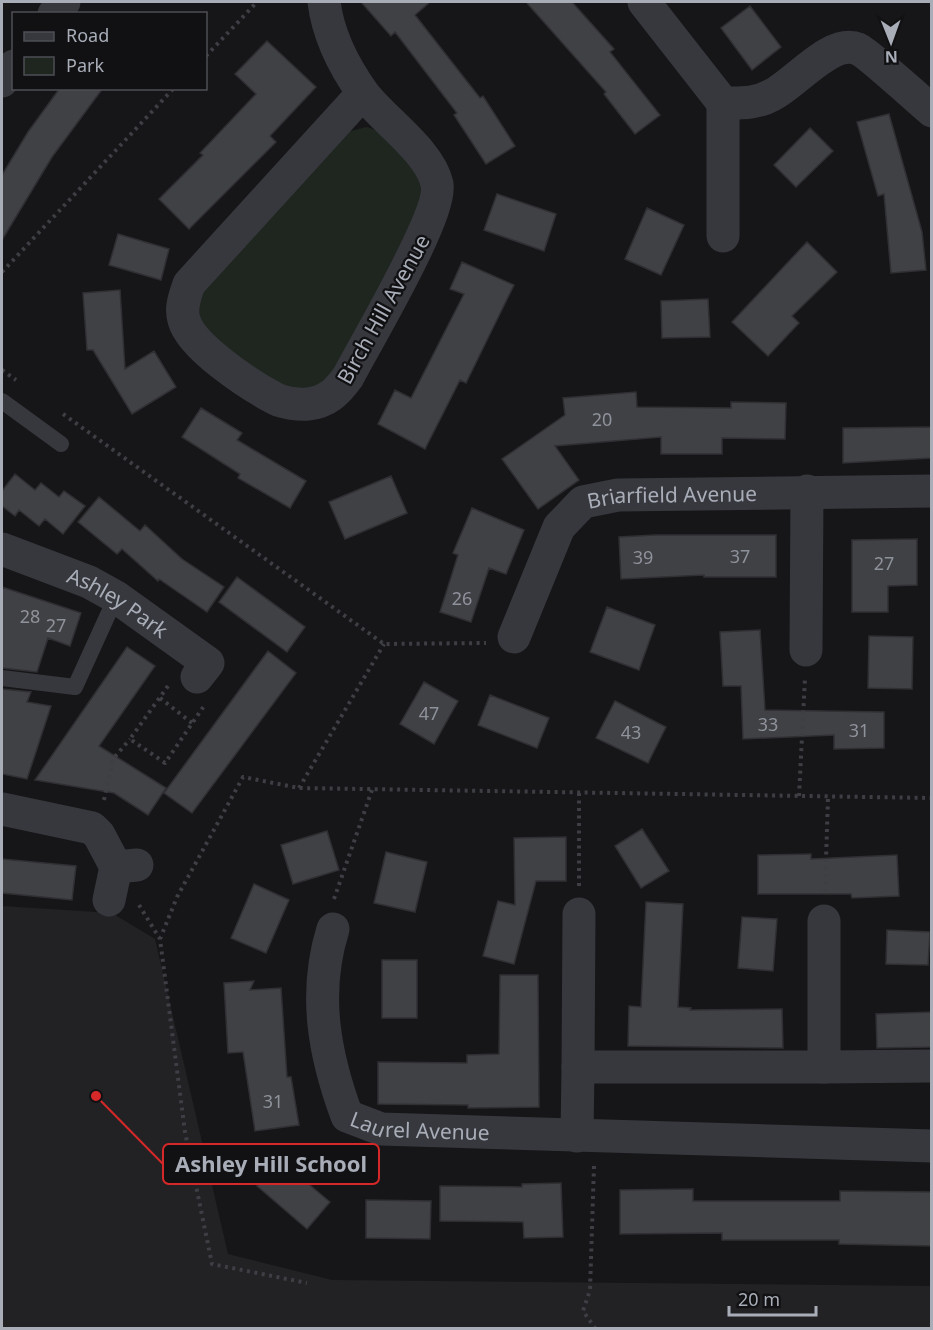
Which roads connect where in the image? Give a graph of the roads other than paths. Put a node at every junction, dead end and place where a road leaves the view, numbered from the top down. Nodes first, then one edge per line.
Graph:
1 (324, 2) edge
2 (644, 2) edge
3 (12, 68) edge
4 (2, 81) edge
5 (363, 93) junction
6 (723, 103) junction
7 (932, 111) edge
8 (723, 236) dead end
9 (2, 402) edge
10 (62, 444) dead end
11 (807, 491) junction
12 (932, 491) edge
13 (2, 549) edge
14 (116, 597) junction
15 (514, 637) road end
16 (806, 650) road end
17 (2, 678) edge
18 (192, 687) road end
19 (2, 809) edge
20 (109, 900) dead end
21 (579, 914) road end
22 (824, 921) road end
23 (333, 929) road end
24 (932, 1066) edge
25 (578, 1067) junction
26 (824, 1067) junction
27 (586, 1136) junction
28 (932, 1146) edge

1 - 5 street, Birch Hill Avenue
2 - 6 street
3 - 4 street
5 - 5 street, Birch Hill Avenue
6 - 7 street
6 - 8 street
9 - 10 lane
11 - 12 street, Briarfield Avenue
11 - 15 street, Briarfield Avenue
11 - 16 street
13 - 14 street, Ashley Park
14 - 17 lane
14 - 18 street, Ashley Park
19 - 20 street
21 - 25 street
22 - 26 street
23 - 27 street, Laurel Avenue
24 - 26 street
25 - 26 street
25 - 27 street
27 - 28 street, Laurel Avenue

